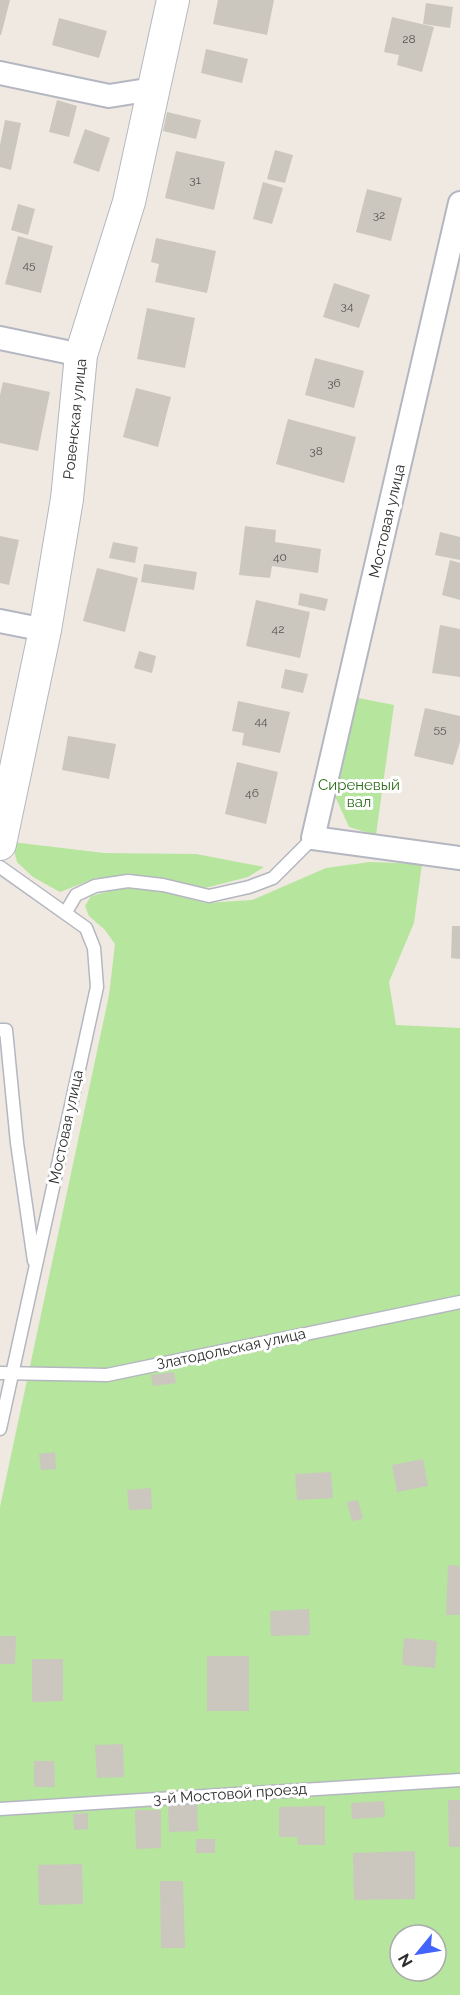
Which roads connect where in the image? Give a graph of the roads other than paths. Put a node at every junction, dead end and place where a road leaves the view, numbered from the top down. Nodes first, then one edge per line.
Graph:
1 (174, 0) edge
2 (0, 73) edge
3 (153, 89) junction
4 (460, 203) edge
5 (0, 338) edge
6 (81, 355) junction
7 (0, 621) edge
8 (45, 630) junction
9 (313, 838) junction
10 (0, 844) edge
11 (460, 858) edge
12 (0, 867) edge
13 (66, 912) junction
14 (0, 1030) edge
15 (35, 1270) junction
16 (460, 1302) edge
17 (6, 1374) edge
18 (0, 1429) edge
19 (460, 1780) edge
20 (0, 1809) edge

1 - 3 street, Ровенская улица
2 - 3 street
3 - 6 street, Ровенская улица
4 - 9 street, Мостовая улица
5 - 6 street
6 - 8 street, Ровенская улица
7 - 8 street
8 - 10 street, Ровенская улица
9 - 11 street
9 - 13 lane
12 - 13 lane, Мостовая улица
13 - 15 lane, Мостовая улица
14 - 15 lane
15 - 17 lane, Мостовая улица
16 - 17 lane, Златодольская улица
17 - 18 lane, Мостовая улица
19 - 20 lane, 3-й Мостовой проезд

